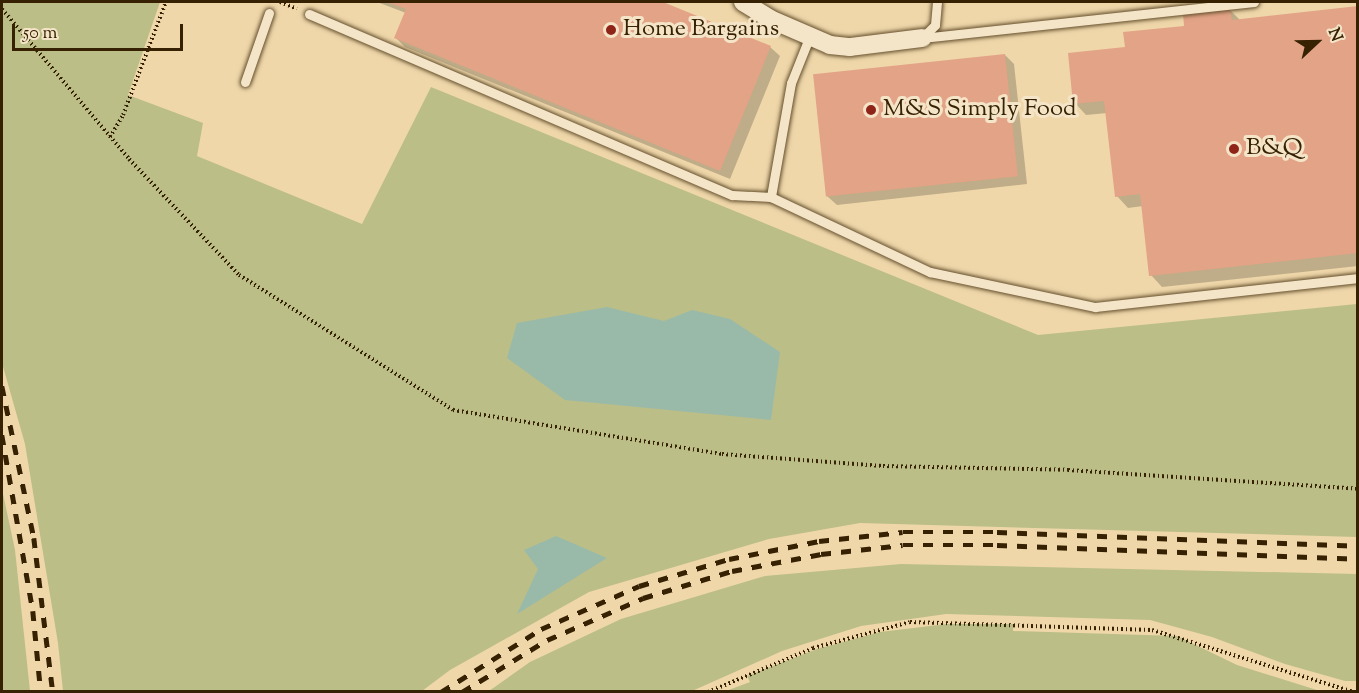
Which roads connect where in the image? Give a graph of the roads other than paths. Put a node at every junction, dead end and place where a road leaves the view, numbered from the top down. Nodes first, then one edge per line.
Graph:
1 (742, 2) edge
2 (937, 2) edge
3 (1254, 2) edge
4 (269, 12) dead end
5 (309, 14) dead end
6 (809, 38) junction
7 (922, 38) junction
8 (245, 82) dead end
9 (771, 197) junction
10 (1358, 278) edge

1 - 6 street
2 - 7 lane
3 - 7 lane
4 - 8 lane
5 - 9 lane
6 - 7 street
6 - 9 lane
9 - 10 lane

